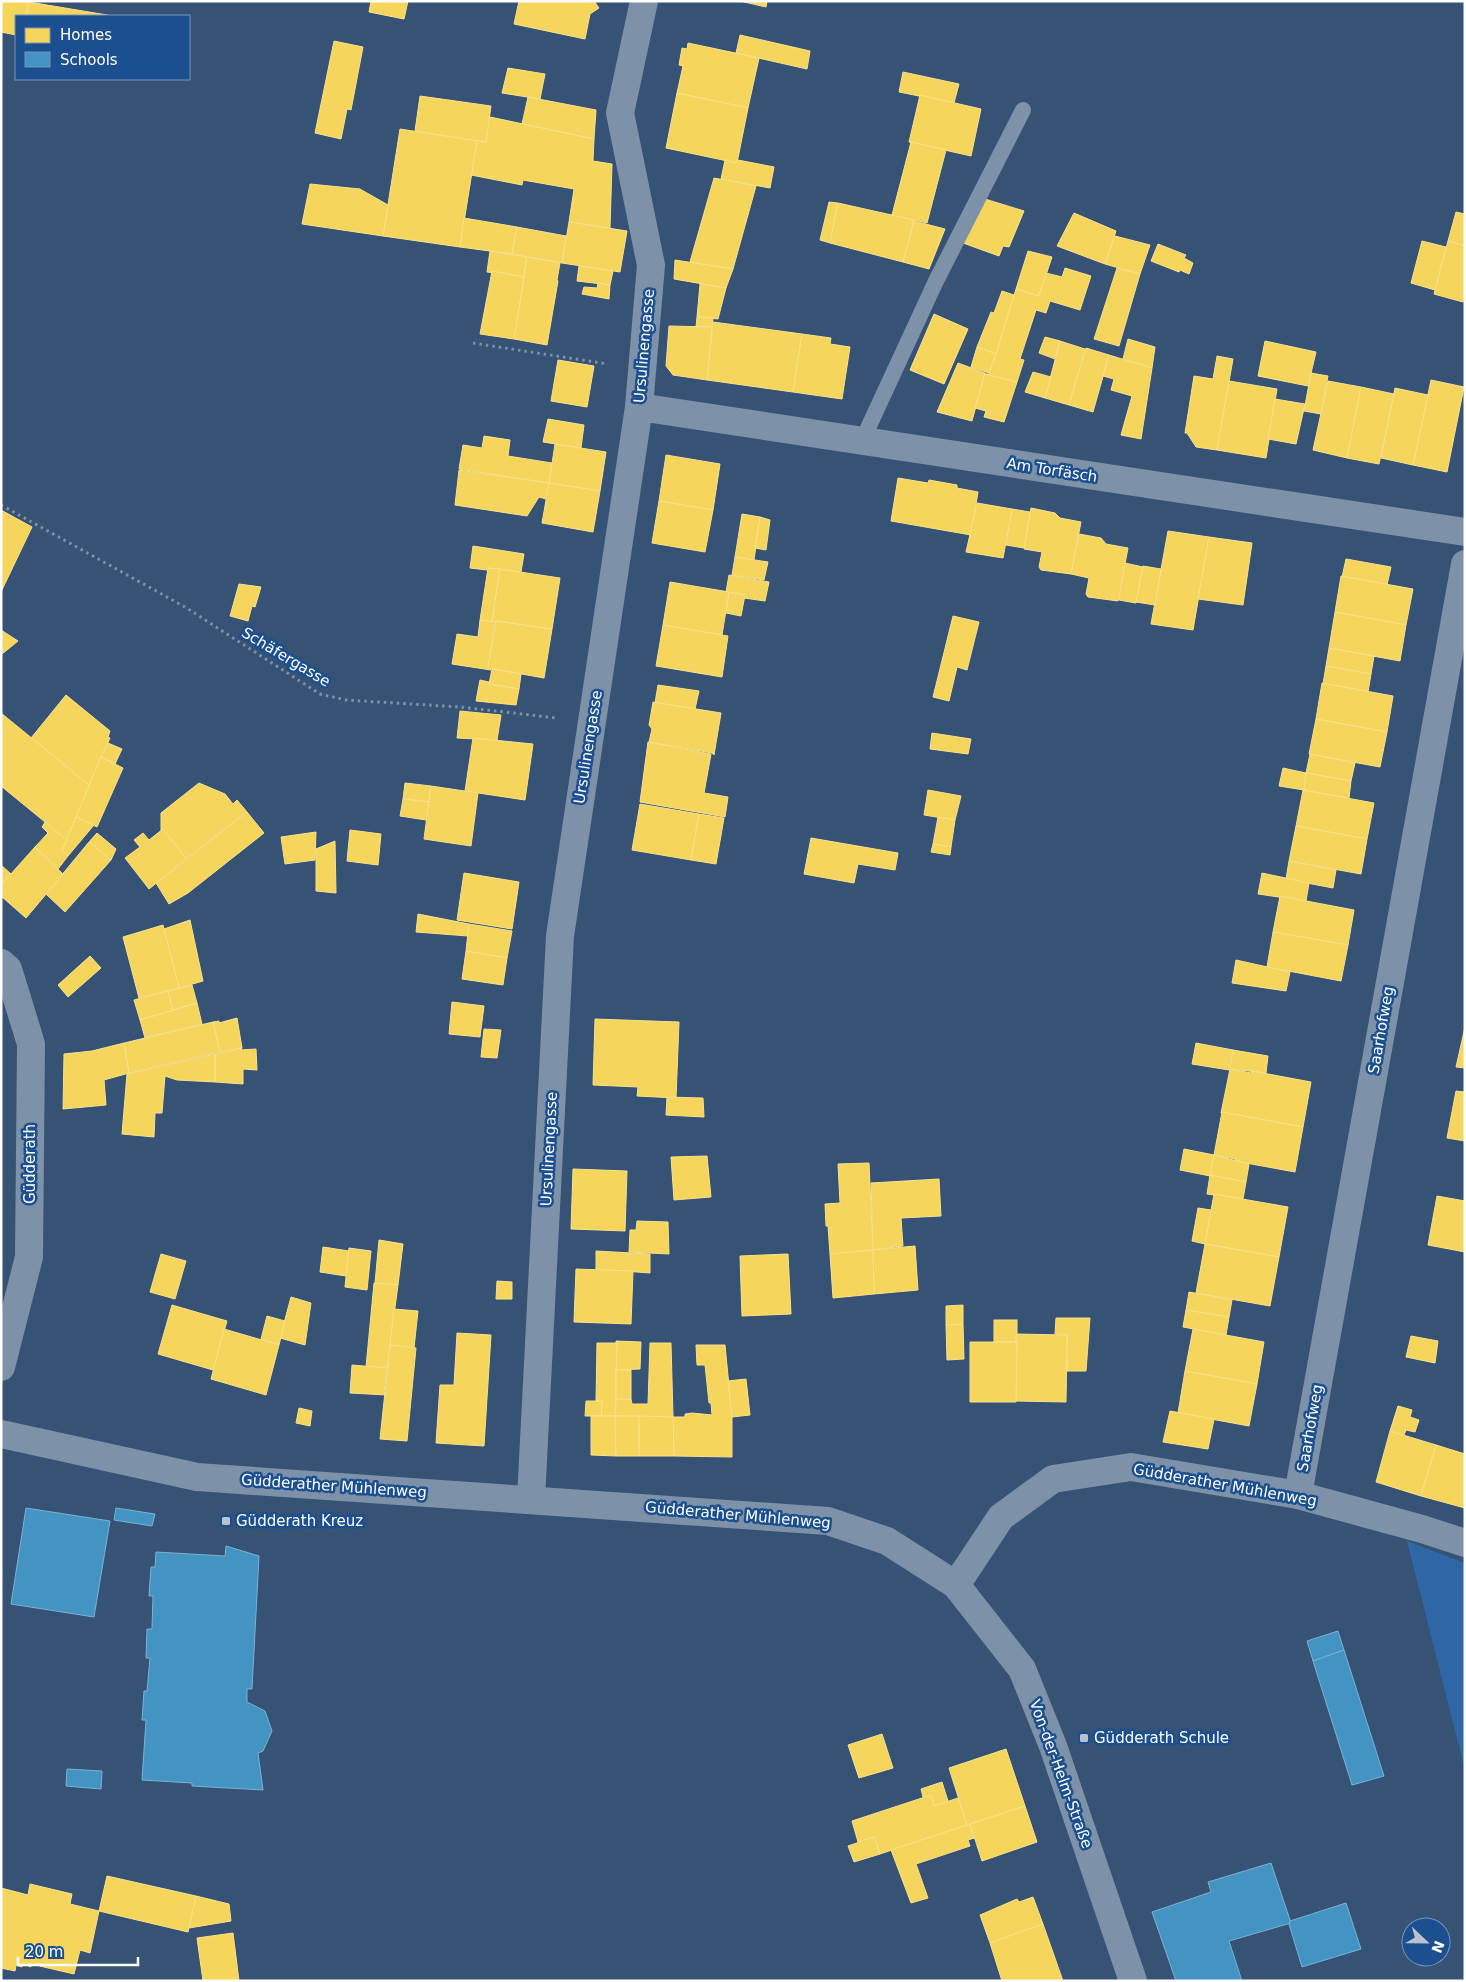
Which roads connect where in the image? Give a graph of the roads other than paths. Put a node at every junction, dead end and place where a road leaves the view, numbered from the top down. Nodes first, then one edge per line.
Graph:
1 (644, 1) edge
2 (1023, 110) dead end
3 (639, 408) junction
4 (862, 441) junction
5 (1465, 532) edge
6 (1465, 564) edge
7 (1, 962) edge
8 (1, 1368) edge
9 (1, 1434) edge
10 (1298, 1495) junction
11 (531, 1499) junction
12 (1465, 1543) edge
13 (956, 1585) junction
14 (1133, 1981) edge

1 - 3 street, Ursulinengasse
2 - 4 lane
3 - 4 street, Am Torfäsch
3 - 11 street, Ursulinengasse
4 - 5 street, Am Torfäsch
6 - 10 street, Saarhofweg
7 - 8 street, Güdderath
9 - 11 street, Güdderather Mühlenweg
10 - 12 street, Güdderather Mühlenweg
10 - 13 street, Güdderather Mühlenweg
11 - 13 street, Güdderather Mühlenweg
13 - 14 street, Von-der-Helm-Straße

